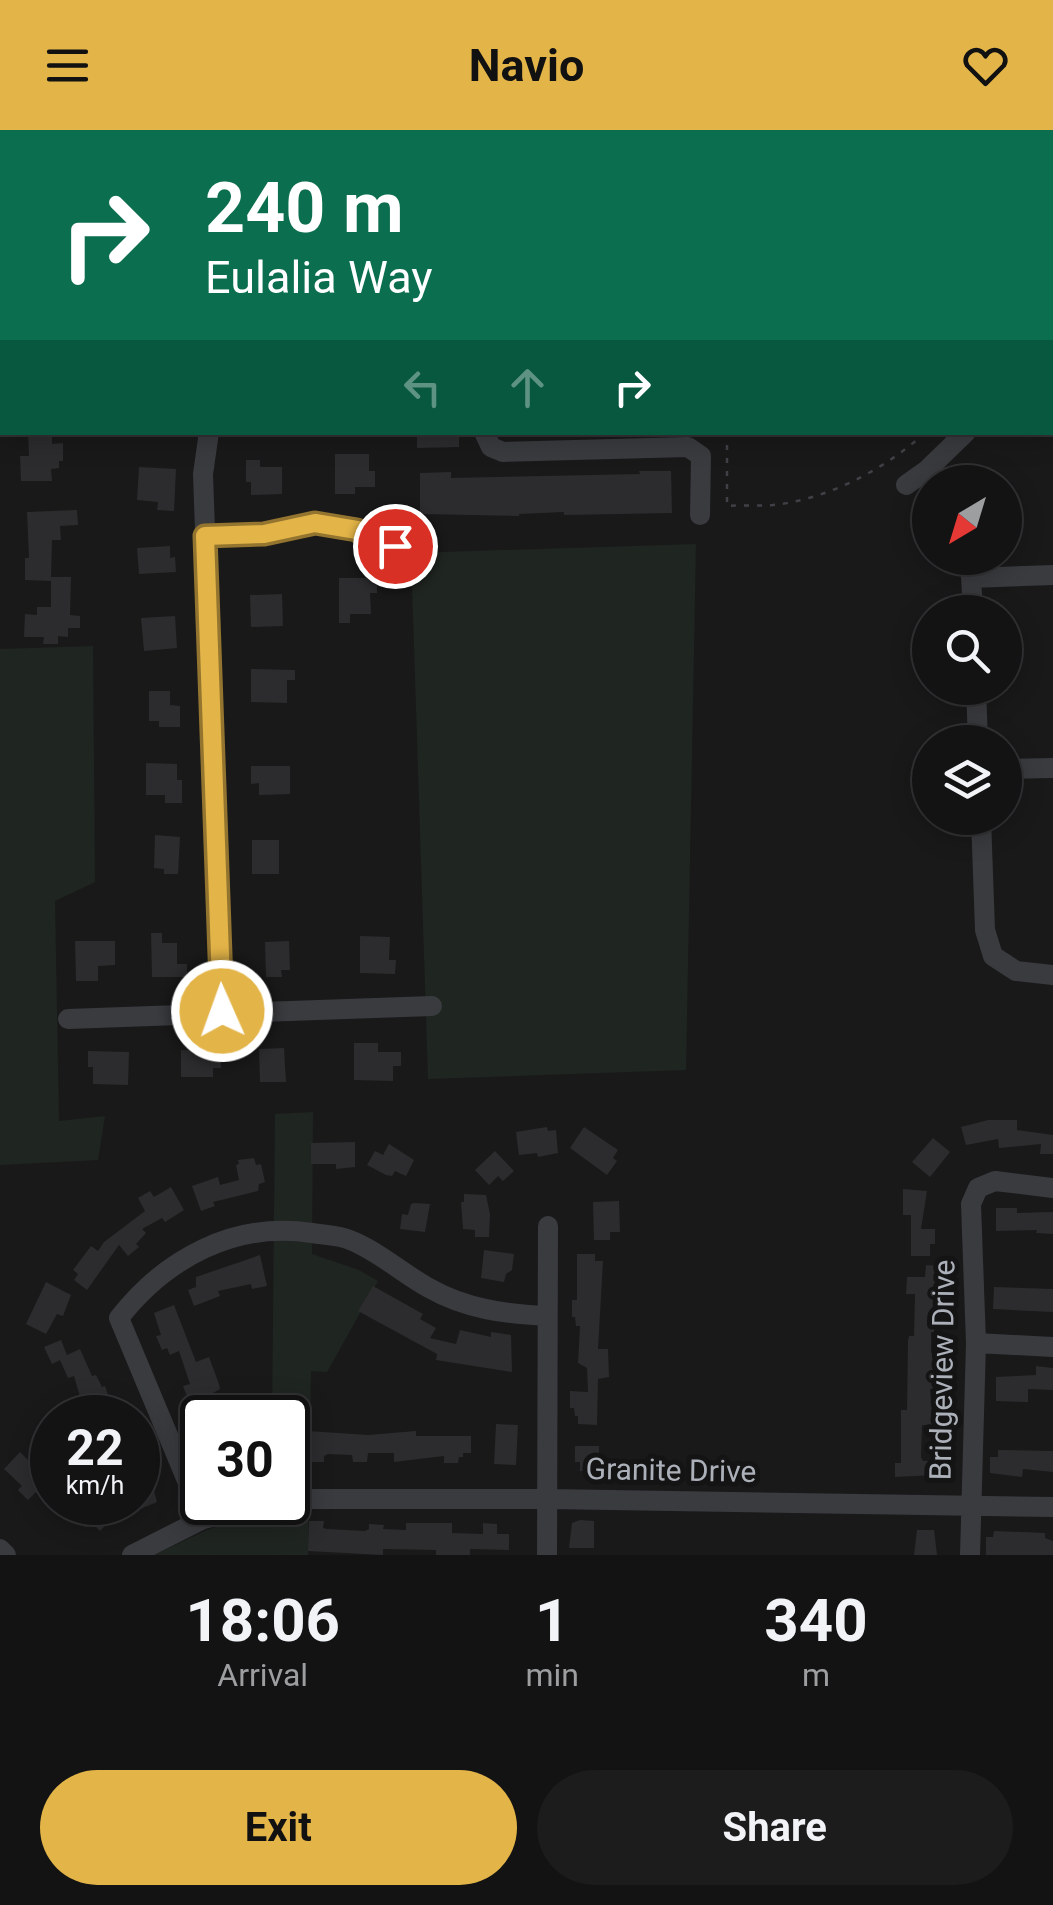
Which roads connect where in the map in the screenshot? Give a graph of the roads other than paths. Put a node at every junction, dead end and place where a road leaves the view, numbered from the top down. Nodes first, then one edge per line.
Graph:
1 (210, 435) edge
2 (964, 435) edge
3 (488, 440) edge
4 (633, 441) edge
5 (940, 465) edge
6 (912, 483) edge
7 (906, 485) dead end
8 (700, 515) dead end
9 (205, 536) junction
10 (395, 546) dead end
11 (1022, 572) edge
12 (1053, 575) edge
13 (1053, 768) edge
14 (1022, 769) edge
15 (982, 835) edge
16 (1053, 974) edge
17 (432, 1006) dead end
18 (222, 1011) junction
19 (68, 1019) dead end
20 (1053, 1188) edge
21 (548, 1226) dead end
22 (547, 1316) junction
23 (976, 1343) junction
24 (1053, 1347) edge
25 (180, 1464) edge
26 (549, 1498) junction
27 (310, 1499) edge
28 (971, 1504) junction
29 (1053, 1507) edge
30 (191, 1525) edge
31 (0, 1550) edge
32 (6, 1555) edge
33 (132, 1555) edge
34 (547, 1555) edge
35 (970, 1555) edge

1 - 9 street
2 - 5 street
3 - 4 street
4 - 8 street
6 - 7 street
9 - 10 street
9 - 18 street
11 - 12 street
13 - 14 street
15 - 16 street
17 - 18 street
18 - 19 street
20 - 23 street, Bridgeview Drive
21 - 22 street
22 - 25 street
22 - 26 street
23 - 24 street
23 - 28 street, Bridgeview Drive
26 - 27 street, Granite Drive
26 - 28 street, Granite Drive
26 - 34 street
28 - 29 street, Granite Drive
28 - 35 street, Bridgeview Drive
30 - 33 street, Granite Drive
31 - 32 street

